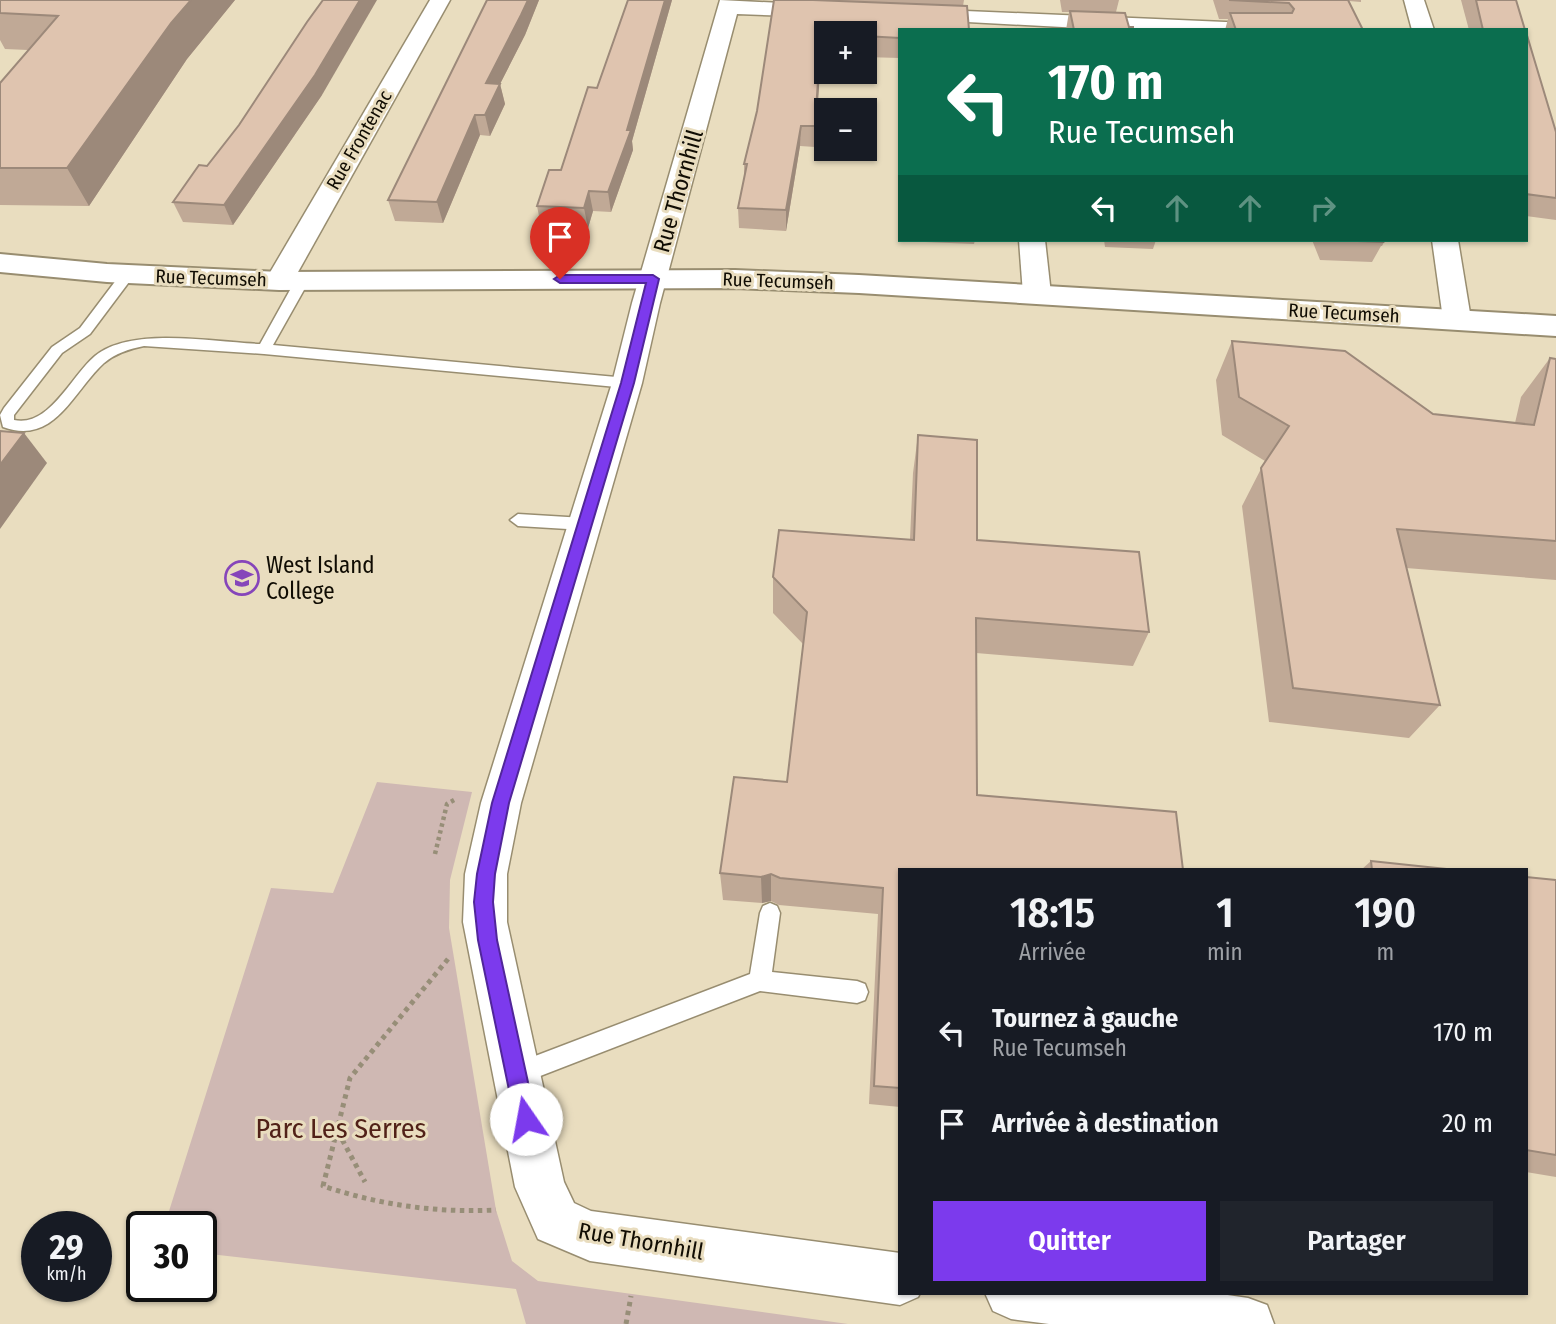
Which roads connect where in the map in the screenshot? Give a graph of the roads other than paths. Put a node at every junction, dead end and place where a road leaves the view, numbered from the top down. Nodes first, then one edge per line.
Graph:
1 (440, 0) edge
2 (1159, 0) edge
3 (1414, 0) edge
4 (729, 4) edge
5 (845, 12) edge
6 (900, 14) edge
7 (1022, 25) edge
8 (1166, 25) junction
9 (1231, 28) edge
10 (1422, 28) edge
11 (1032, 242) edge
12 (1445, 242) edge
13 (0, 263) edge
14 (128, 274) junction
15 (653, 279) junction
16 (290, 281) junction
17 (1037, 295) junction
18 (1457, 319) junction
19 (1556, 327) edge
20 (264, 349) junction
21 (627, 383) junction
22 (518, 520) dead end
23 (584, 524) junction
24 (770, 913) edge
25 (760, 981) junction
26 (857, 992) dead end
27 (516, 1074) junction
28 (898, 1279) edge
29 (1042, 1295) edge
30 (1136, 1301) edge
31 (1248, 1324) edge

1 - 16 street, Rue Frontenac
2 - 8 street
3 - 10 street
4 - 5 street
4 - 15 street, Rue Thornhill
6 - 7 street
7 - 8 street
8 - 9 street
11 - 17 street
12 - 18 street
13 - 14 street, Rue Tecumseh
14 - 16 street, Rue Tecumseh
14 - 20 lane
15 - 16 street, Rue Tecumseh
15 - 17 street, Rue Tecumseh
15 - 21 street, Rue Thornhill
16 - 20 lane
17 - 18 street, Rue Tecumseh
18 - 19 street, Rue Tecumseh
20 - 21 lane
21 - 23 street, Rue Thornhill
22 - 23 lane
23 - 27 street, Rue Thornhill
24 - 25 lane
25 - 26 lane
25 - 27 lane
27 - 28 street, Rue Thornhill
29 - 30 street
30 - 31 street

